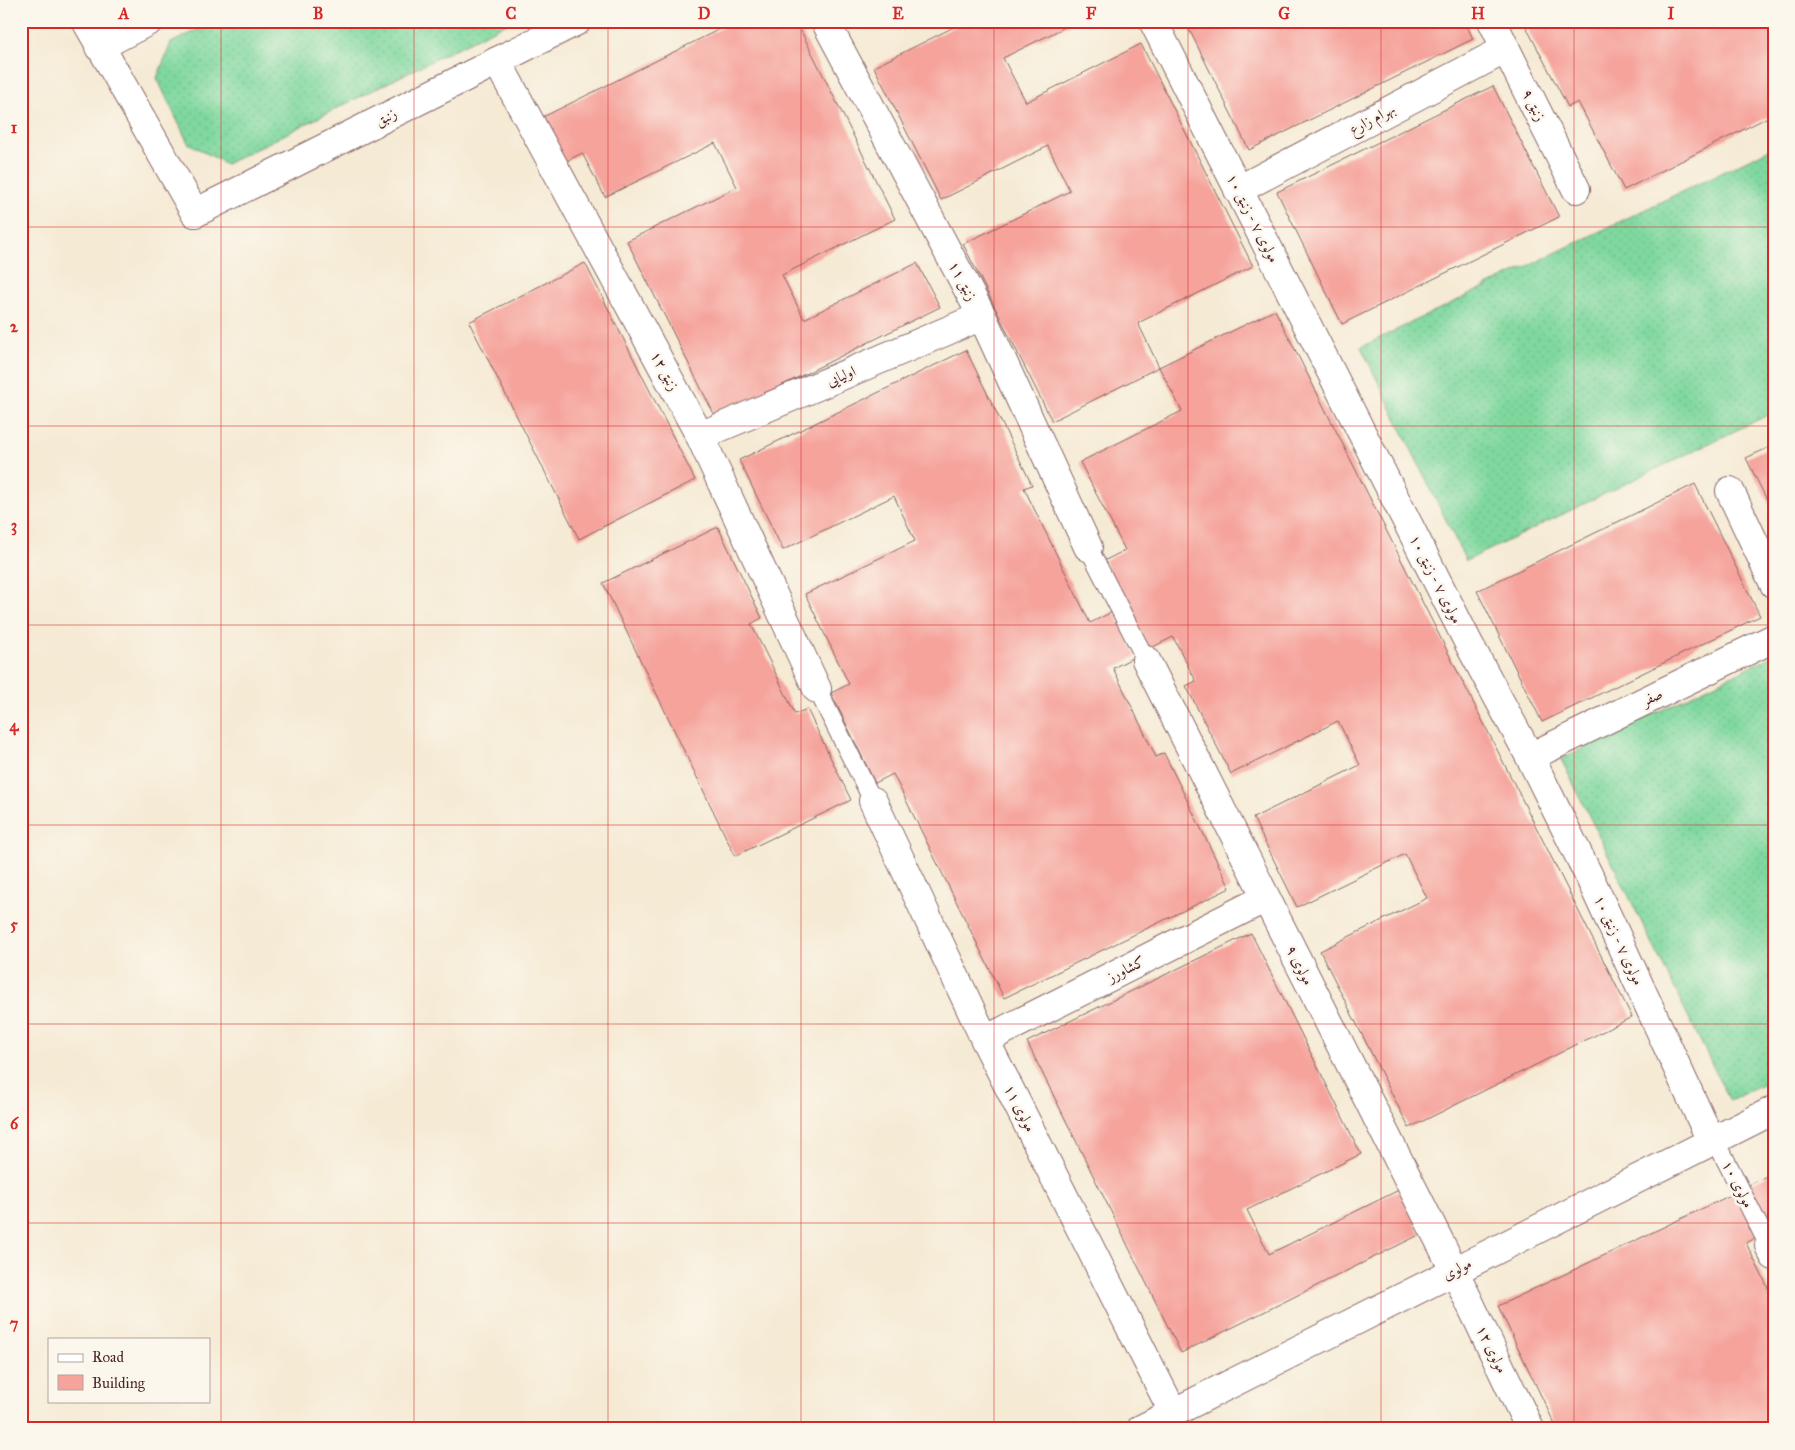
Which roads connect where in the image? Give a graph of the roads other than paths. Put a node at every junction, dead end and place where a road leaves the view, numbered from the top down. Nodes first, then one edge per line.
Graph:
1 (86, 21) edge
2 (150, 21) edge
3 (577, 21) edge
4 (825, 21) edge
5 (1153, 21) edge
6 (1492, 21) edge
7 (99, 47) junction
8 (1506, 48) junction
9 (497, 61) junction
10 (1576, 189) dead end
11 (1238, 190) junction
12 (982, 316) junction
13 (700, 436) junction
14 (1730, 491) dead end
15 (1088, 547) joint
16 (1774, 584) edge
17 (1774, 638) edge
18 (1146, 660) joint
19 (817, 689) joint
20 (1530, 757) junction
21 (872, 801) joint
22 (1266, 898) junction
23 (985, 1040) junction
24 (1774, 1110) edge
25 (1713, 1140) junction
26 (1771, 1251) edge
27 (1454, 1270) junction
28 (1173, 1412) junction
29 (1141, 1429) edge
30 (1530, 1429) edge

1 - 7 street
2 - 7 street
3 - 9 street, زنبق
4 - 12 street, زنبق ۱۱
5 - 11 street, مولوی ۷ - زنبق ۱۰
6 - 8 street, زنبق ۹
7 - 9 street, زنبق
8 - 10 street, زنبق ۹
8 - 11 street, بهرام زارع
9 - 13 street, زنبق ۱۲
11 - 20 street, مولوی ۷ - زنبق ۱۰
12 - 13 street, اولیایی
12 - 15 street, زنبق ۱۱
13 - 19 street, زنبق ۱۲
14 - 16 street
15 - 18 lane
17 - 20 street, صفر
18 - 22 street, مولوی ۹
19 - 21 lane
20 - 25 street, مولوی ۷ - زنبق ۱۰
21 - 23 street, مولوی ۱۱
22 - 23 street, کشاورز
22 - 27 street, مولوی ۹
23 - 28 street, مولوی ۱۱
24 - 25 street, مولوی
25 - 26 lane, مولوی ۱۰
25 - 27 street, مولوی
27 - 28 street, مولوی
27 - 30 street, مولوی ۱۲
28 - 29 street, مولوی

